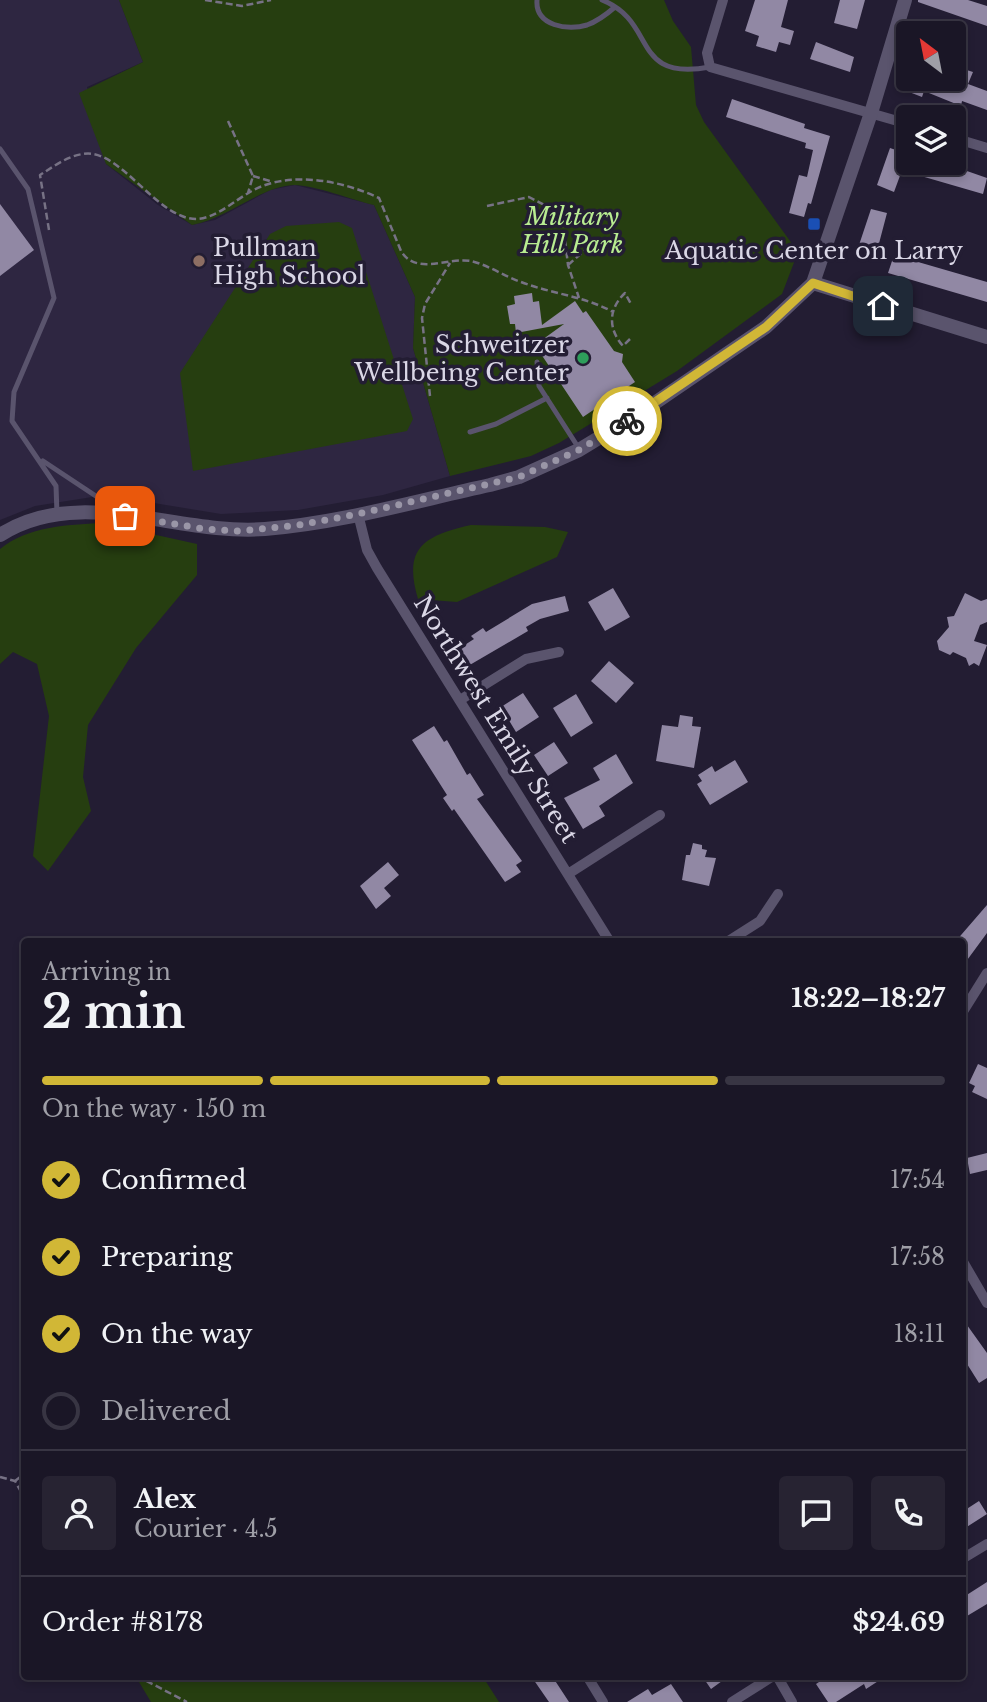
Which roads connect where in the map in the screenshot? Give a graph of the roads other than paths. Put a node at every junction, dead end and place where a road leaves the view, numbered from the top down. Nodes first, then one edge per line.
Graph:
1 (537, 0) edge
2 (602, 0) edge
3 (723, 0) edge
4 (905, 0) edge
5 (615, 7) junction
6 (710, 67) junction
7 (871, 113) junction
8 (896, 120) edge
9 (966, 142) edge
10 (987, 148) edge
11 (0, 149) edge
12 (813, 283) junction
13 (987, 337) edge
14 (537, 362) dead end
15 (547, 398) junction
16 (470, 432) dead end
17 (579, 450) junction
18 (41, 460) junction
19 (57, 513) junction
20 (358, 514) junction
21 (125, 516) junction
22 (0, 535) edge
23 (559, 652) dead end
24 (460, 700) junction
25 (660, 815) dead end
26 (568, 874) junction
27 (779, 894) dead end
28 (608, 938) edge
29 (733, 938) edge
30 (987, 973) edge
31 (966, 1007) edge
32 (966, 1267) edge
33 (987, 1303) edge
34 (987, 1544) edge
35 (966, 1557) edge
36 (589, 1680) edge
37 (768, 1680) edge
38 (778, 1680) edge
39 (603, 1702) edge
40 (732, 1702) edge
41 (792, 1702) edge

1 - 5 lane
2 - 5 lane
3 - 6 street
4 - 7 street
5 - 6 lane
6 - 7 street
7 - 8 street
7 - 12 street
9 - 10 street
11 - 18 lane
12 - 13 street
12 - 17 street
14 - 15 lane
15 - 16 lane
15 - 17 lane
17 - 20 street
18 - 19 lane
18 - 21 lane
19 - 21 street
19 - 22 street
20 - 21 street
20 - 24 street, Northwest Emily Street
23 - 24 street
24 - 26 street, Northwest Emily Street
25 - 26 street
26 - 28 street, Northwest Emily Street
27 - 29 street
30 - 31 street
32 - 33 street
34 - 35 street
36 - 39 street
37 - 40 street
38 - 41 street

